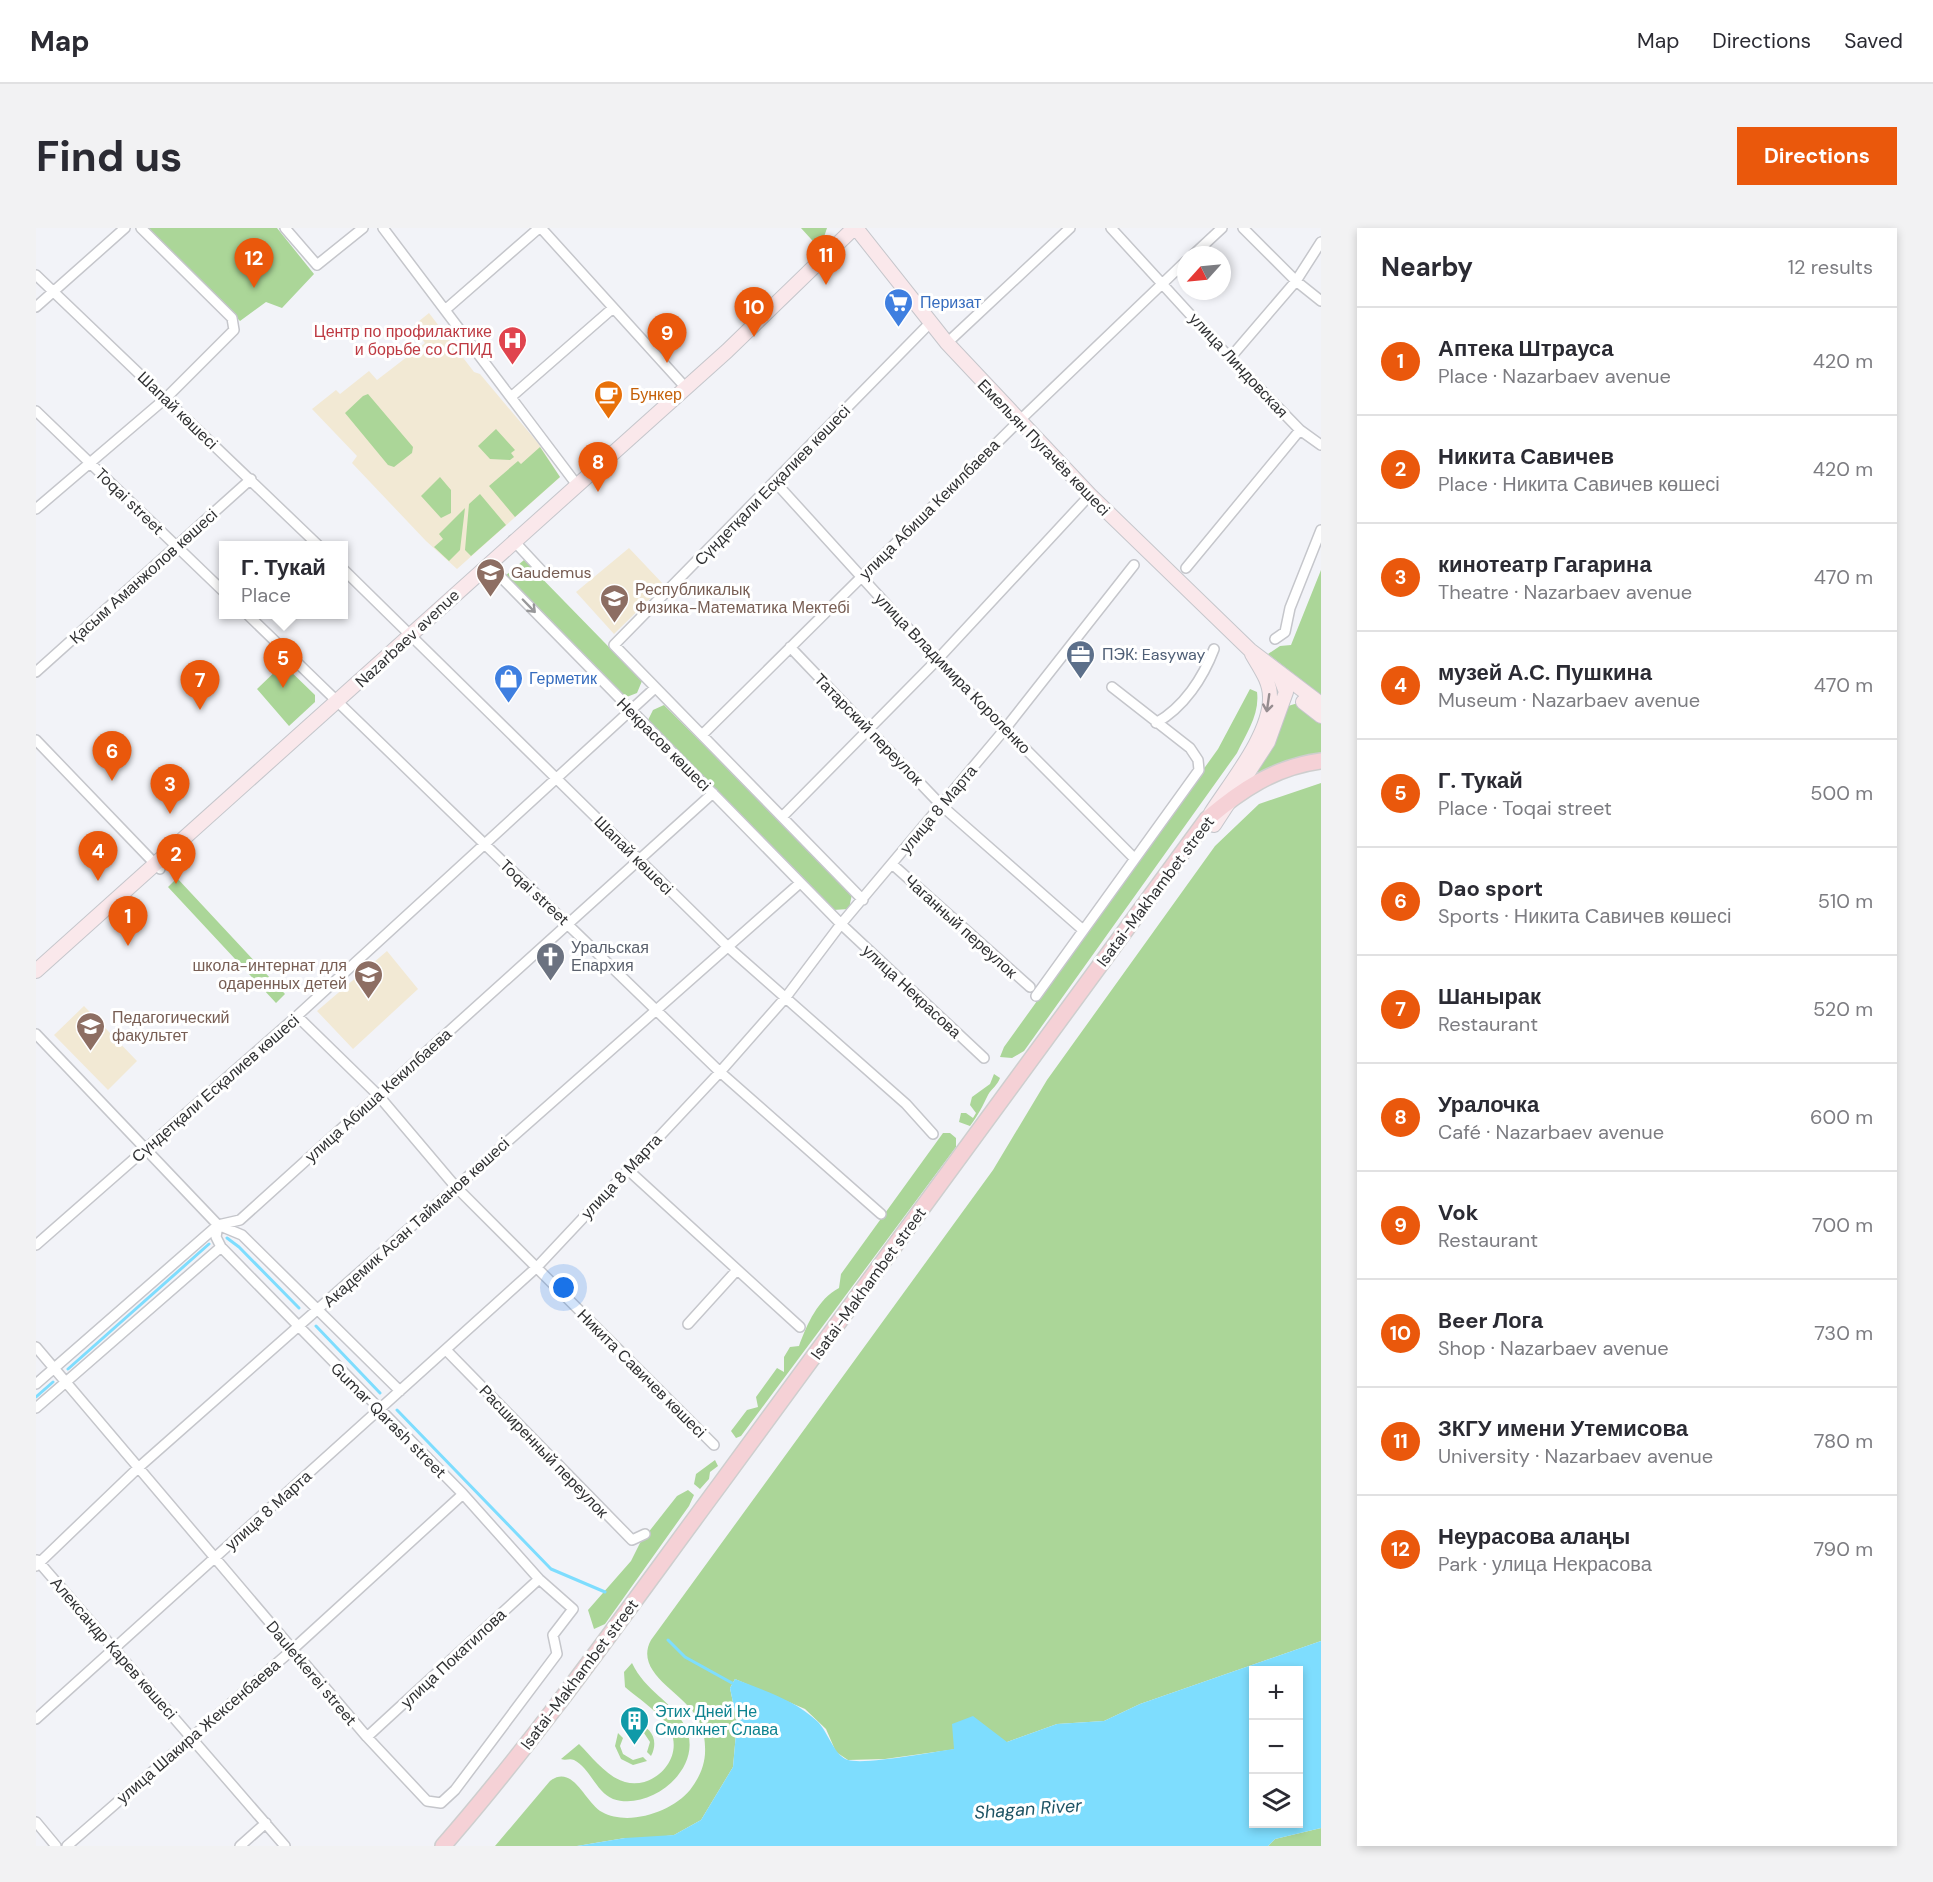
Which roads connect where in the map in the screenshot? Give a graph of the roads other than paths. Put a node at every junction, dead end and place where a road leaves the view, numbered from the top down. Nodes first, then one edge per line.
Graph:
1 (124, 228) edge
2 (141, 228) edge
3 (285, 228) edge
4 (363, 228) edge
5 (383, 228) edge
6 (540, 228) edge
7 (855, 228) edge
8 (1070, 228) edge
9 (1111, 228) edge
10 (1222, 228) edge
11 (1243, 228) edge
12 (1321, 242) edge
13 (1203, 246) edge
14 (1177, 270) edge
15 (36, 275) edge
16 (1296, 281) junction
17 (1163, 283) junction
18 (54, 291) junction
19 (1321, 301) edge
20 (36, 307) edge
21 (613, 308) junction
22 (445, 310) junction
23 (930, 323) junction
24 (946, 343) junction
25 (1230, 358) junction
26 (686, 388) junction
27 (510, 397) junction
28 (166, 398) junction
29 (36, 411) edge
30 (1019, 421) junction
31 (1300, 430) junction
32 (1321, 445) edge
33 (90, 462) junction
34 (251, 479) junction
35 (776, 483) junction
36 (577, 485) junction
37 (1090, 495) junction
38 (36, 509) edge
39 (1321, 530) edge
40 (513, 540) junction
41 (314, 541) edge
42 (176, 546) junction
43 (488, 564) junction
44 (1134, 565) dead end
45 (1186, 568) dead end
46 (542, 570) dead end
47 (348, 574) edge
48 (861, 576) junction
49 (219, 587) edge
50 (251, 619) edge
51 (411, 635) junction
52 (1275, 639) dead end
53 (614, 645) joint
54 (790, 647) junction
55 (1214, 650) dead end
56 (1250, 650) junction
57 (937, 660) junction
58 (1271, 666) junction
59 (36, 672) edge
60 (1112, 687) dead end
61 (1285, 687) junction
62 (655, 688) junction
63 (337, 703) junction
64 (1321, 704) edge
65 (630, 710) junction
66 (1321, 716) edge
67 (1156, 723) junction
68 (1005, 729) junction
69 (869, 730) junction
70 (702, 735) junction
71 (36, 740) edge
72 (1321, 761) edge
73 (1321, 770) edge
74 (556, 778) junction
75 (713, 793) junction
76 (1236, 794) junction
77 (942, 806) junction
78 (782, 817) junction
79 (1211, 822) junction
80 (485, 845) junction
81 (1135, 859) junction
82 (640, 861) junction
83 (892, 864) junction
84 (158, 867) junction
85 (800, 883) junction
86 (863, 900) junction
87 (567, 922) junction
88 (841, 924) junction
89 (1083, 930) junction
90 (728, 947) junction
91 (36, 971) edge
92 (1030, 987) dead end
93 (1036, 996) dead end
94 (786, 997) junction
95 (657, 1009) junction
96 (297, 1016) junction
97 (36, 1034) edge
98 (984, 1058) dead end
99 (720, 1072) junction
100 (378, 1095) junction
101 (933, 1134) dead end
102 (145, 1149) junction
103 (627, 1169) junction
104 (455, 1186) junction
105 (881, 1214) dead end
106 (218, 1225) junction
107 (36, 1245) edge
108 (221, 1247) junction
109 (537, 1267) junction
110 (737, 1270) junction
111 (319, 1311) junction
112 (688, 1324) dead end
113 (800, 1327) dead end
114 (299, 1329) junction
115 (36, 1347) edge
116 (446, 1350) junction
117 (54, 1369) junction
118 (65, 1382) junction
119 (36, 1384) edge
120 (400, 1391) junction
121 (36, 1408) edge
122 (379, 1409) junction
123 (714, 1445) dead end
124 (138, 1468) junction
125 (463, 1494) junction
126 (645, 1534) dead end
127 (214, 1558) junction
128 (37, 1563) edge
129 (539, 1579) junction
130 (573, 1609) joint
131 (114, 1648) junction
132 (292, 1650) junction
133 (36, 1719) edge
134 (191, 1737) junction
135 (367, 1737) junction
136 (36, 1822) edge
137 (266, 1823) junction
138 (57, 1846) edge
139 (67, 1846) edge
140 (240, 1846) edge
141 (285, 1846) edge
142 (443, 1846) edge
143 (456, 1846) edge

1 - 18 street
2 - 28 street
3 - 4 street
5 - 22 street
6 - 21 street
6 - 22 street
7 - 23 main road, Емельян Пугачёв көшесі
7 - 26 main road, Nazarbaev avenue
8 - 24 street
9 - 17 street, улица Линдовская
10 - 13 street
11 - 16 street
12 - 16 street
14 - 17 street, улица Абиша Кекилбаева
15 - 18 street, Шапай көшесі
16 - 19 street
16 - 25 street
17 - 25 street, улица Линдовская
17 - 30 street, улица Абиша Кекилбаева
18 - 20 street
18 - 28 street, Шапай көшесі
21 - 26 street
21 - 27 street
22 - 27 street
23 - 24 main road, Емельян Пугачёв көшесі
23 - 35 street, Сүндетқали Есқалиев көшесі
24 - 30 main road, Емельян Пугачёв көшесі
25 - 31 street, улица Линдовская
26 - 36 main road, Nazarbaev avenue
27 - 36 street
28 - 33 street
28 - 34 street, Шапай көшесі
29 - 33 street, Toqai street
30 - 37 main road, Емельян Пугачёв көшесі
30 - 48 street, улица Абиша Кекилбаева
31 - 32 street, улица Линдовская
31 - 45 street
33 - 38 street
33 - 42 street, Toqai street
34 - 41 street, Шапай көшесі
34 - 42 street, Қасым Аманжолов көшесі
35 - 48 street, улица Владимира Короленко
35 - 53 street, Сүндетқали Есқалиев көшесі
36 - 40 main road, Nazarbaev avenue
37 - 56 main road, Емельян Пугачёв көшесі
37 - 57 street
39 - 52 street
40 - 43 main road, Nazarbaev avenue
40 - 46 street
42 - 49 street, Toqai street
42 - 59 street, Қасым Аманжолов көшесі
43 - 51 main road, Nazarbaev avenue
43 -> 65 street, Некрасов көшесі
44 - 68 street, улица 8 Марта
47 - 51 street, Шапай көшесі
48 - 54 street, улица Абиша Кекилбаева
48 - 57 street, улица Владимира Короленко
50 - 63 street, Toqai street
51 - 63 main road, Nazarbaev avenue
51 - 74 street, Шапай көшесі
53 - 62 street, Некрасов көшесі
54 - 69 street, Татарский переулок
54 - 70 street, улица Абиша Кекилбаева
55 - 67 street
56 - 58 main road, Емельян Пугачёв көшесі
56 - 61 main road
56 -> 79 main road, Емельян Пугачёв көшесі
57 - 68 street, улица Владимира Короленко
57 - 69 street
58 - 61 main road
58 - 64 main road, Емельян Пугачёв көшесі
60 - 67 street
61 - 66 main road
61 - 76 main road
62 - 65 street, Сүндетқали Есқалиев көшесі
62 - 70 street, Некрасов көшесі
63 - 80 street, Toqai street
63 - 84 main road, Nazarbaev avenue
65 - 74 street, Сүндетқали Есқалиев көшесі
65 - 75 street, Некрасов көшесі
67 - 81 street
68 - 77 street, улица 8 Марта
68 - 81 street, улица Владимира Короленко
69 - 77 street, Татарский переулок
69 - 78 street
70 - 78 street, Некрасов көшесі
71 - 84 street
72 - 76 main road, Isatai-Makhambet street
73 - 79 main road, Isatai-Makhambet street
74 - 80 street, Сүндетқали Есқалиев көшесі
74 - 82 street, Шапай көшесі
75 - 82 street, улица Абиша Кекилбаева
75 - 85 street, Некрасов көшесі
76 - 79 main road, Isatai-Makhambet street
77 - 83 street, улица 8 Марта
77 - 89 street, Татарский переулок
78 - 86 street, Некрасов көшесі
79 - 142 main road, Isatai-Makhambet street
79 - 143 main road, Isatai-Makhambet street
80 - 87 street, Toqai street
80 - 96 street, Сүндетқали Есқалиев көшесі
81 - 89 street
82 - 87 street, улица Абиша Кекилбаева
82 - 90 street, Шапай көшесі
83 - 86 street, улица 8 Марта
83 - 92 street, Чаганный переулок
84 - 91 main road, Nazarbaev avenue
85 - 88 street, Некрасов көшесі
85 - 90 street, Академик Асан Тайманов көшесі
86 - 88 street, улица 8 Марта
87 - 95 street, Toqai street
87 - 100 street, улица Абиша Кекилбаева
88 - 94 street, улица 8 Марта
88 - 98 street, улица Некрасова
89 - 93 street
90 - 94 street, Шапай көшесі
90 - 95 street, Академик Асан Тайманов көшесі
94 - 99 street, улица 8 Марта
94 - 101 street, Шапай көшесі
95 - 99 street, Toqai street
95 - 104 street, Академик Асан Тайманов көшесі
96 - 100 street, Никита Савичев көшесі
96 - 102 street, Сүндетқали Есқалиев көшесі
97 - 102 street, Gumar Qarash street
99 - 103 street, улица 8 Марта
99 - 105 street, Toqai street
100 - 104 street, Никита Савичев көшесі
100 - 106 street, улица Абиша Кекилбаева
102 - 106 street, Gumar Qarash street
102 - 107 street, Сүндетқали Есқалиев көшесі
103 - 109 street, улица 8 Марта
103 - 110 street
104 - 109 street, Никита Савичев көшесі
104 - 111 street, Академик Асан Тайманов көшесі
106 - 108 street
106 - 111 street, Gumar Qarash street
106 - 117 street, улица Абиша Кекилбаева
108 - 114 street, Gumar Qarash street
108 - 118 street
109 - 116 street, улица 8 Марта
109 - 123 street, Никита Савичев көшесі
110 - 112 street
110 - 113 street
111 - 114 street, Академик Асан Тайманов көшесі
111 - 120 street, Gumar Qarash street
114 - 122 street, Gumar Qarash street
114 - 124 street, Академик Асан Тайманов көшесі
115 - 117 street, Dauletkerei street
116 - 120 street, улица 8 Марта
116 - 126 street, Расширенный переулок
117 - 118 street, Dauletkerei street
117 - 119 street, улица Абиша Кекилбаева
118 - 121 street
118 - 124 street, Dauletkerei street
120 - 122 street, улица 8 Марта
122 - 125 street, Gumar Qarash street
122 - 127 street, улица 8 Марта
124 - 127 street, Dauletkerei street
124 - 128 street, Академик Асан Тайманов көшесі
125 - 129 street, Gumar Qarash street
125 - 132 street, улица Шакира Жексенбаева
127 - 131 street, улица 8 Марта
127 - 132 street, Dauletkerei street
128 - 131 street, Александр Карев көшесі
129 - 130 street, Gumar Qarash street
129 - 135 street, улица Покатилова
130 - 135 street, Dauletkerei street
131 - 133 street, улица 8 Марта
131 - 134 street, Александр Карев көшесі
132 - 134 street, улица Шакира Жексенбаева
132 - 135 street, Dauletkerei street
134 - 137 street, Александр Карев көшесі
134 - 139 street, улица Шакира Жексенбаева
136 - 138 street
137 - 140 street
137 - 141 street, Александр Карев көшесі

